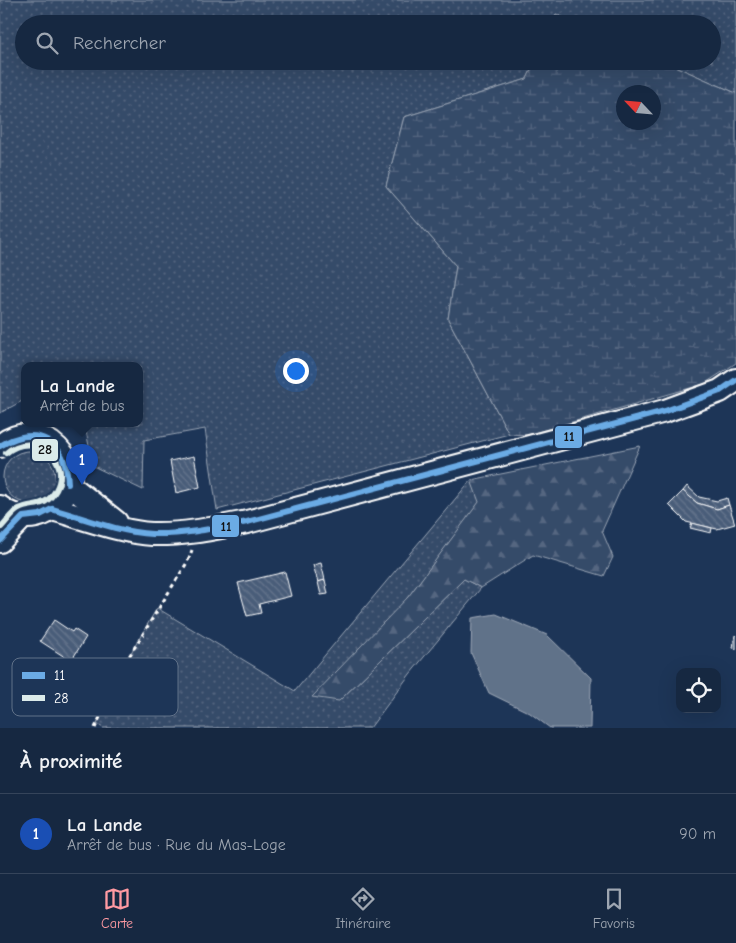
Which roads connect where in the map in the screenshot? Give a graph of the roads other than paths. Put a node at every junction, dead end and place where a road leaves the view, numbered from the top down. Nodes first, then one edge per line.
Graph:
1 (736, 380) edge
2 (0, 446) edge
3 (68, 484) junction
4 (0, 506) edge
5 (52, 509) junction
6 (23, 517) junction
7 (124, 529) junction
8 (0, 542) edge

1 - 7 main road
2 - 3 main road
3 - 5 main road
3 - 7 main road
4 - 6 main road
5 - 6 main road
5 - 7 main road
6 - 8 main road

